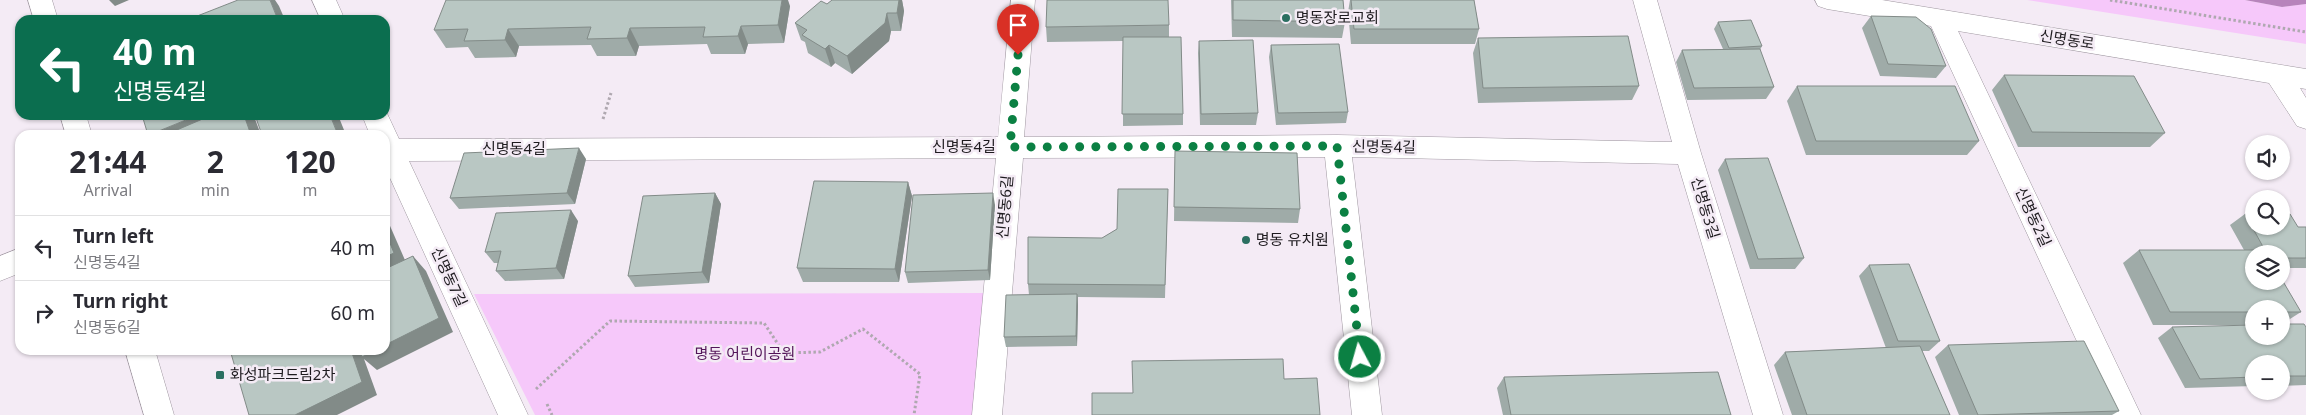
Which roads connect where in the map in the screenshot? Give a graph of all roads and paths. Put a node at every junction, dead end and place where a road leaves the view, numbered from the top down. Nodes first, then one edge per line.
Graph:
1 (40, 0) edge
2 (324, 0) edge
3 (1023, 0) edge
4 (1645, 0) edge
5 (1827, 0) edge
6 (2110, 0) edge
7 (44, 15) edge
8 (331, 15) edge
9 (1940, 20) junction
10 (2306, 32) edge
11 (2277, 74) junction
12 (2306, 79) edge
13 (2306, 119) edge
14 (1337, 146) junction
15 (1010, 147) junction
16 (390, 152) edge
17 (1688, 153) junction
18 (390, 156) edge
19 (15, 262) edge
20 (0, 269) edge
21 (141, 355) edge
22 (512, 413) edge
23 (159, 415) edge
24 (914, 415) edge
25 (987, 415) edge
26 (1367, 415) edge
27 (1768, 415) edge
28 (2126, 415) edge

1 - 7 street
2 - 8 street
3 - 15 street, 신명동6길
4 - 17 street, 신명동3길
5 - 9 street, 신명동로
6 - 10 path
9 - 11 street, 신명동로
9 - 28 street, 신명동2길
11 - 12 street, 신명동로
11 - 13 street
14 - 15 street, 신명동4길
14 - 17 street, 신명동4길
14 - 26 street
15 - 16 street, 신명동4길
15 - 25 street, 신명동6길
17 - 27 street, 신명동3길
18 - 22 street, 신명동7길
19 - 20 street
21 - 23 street
22 - 24 path

